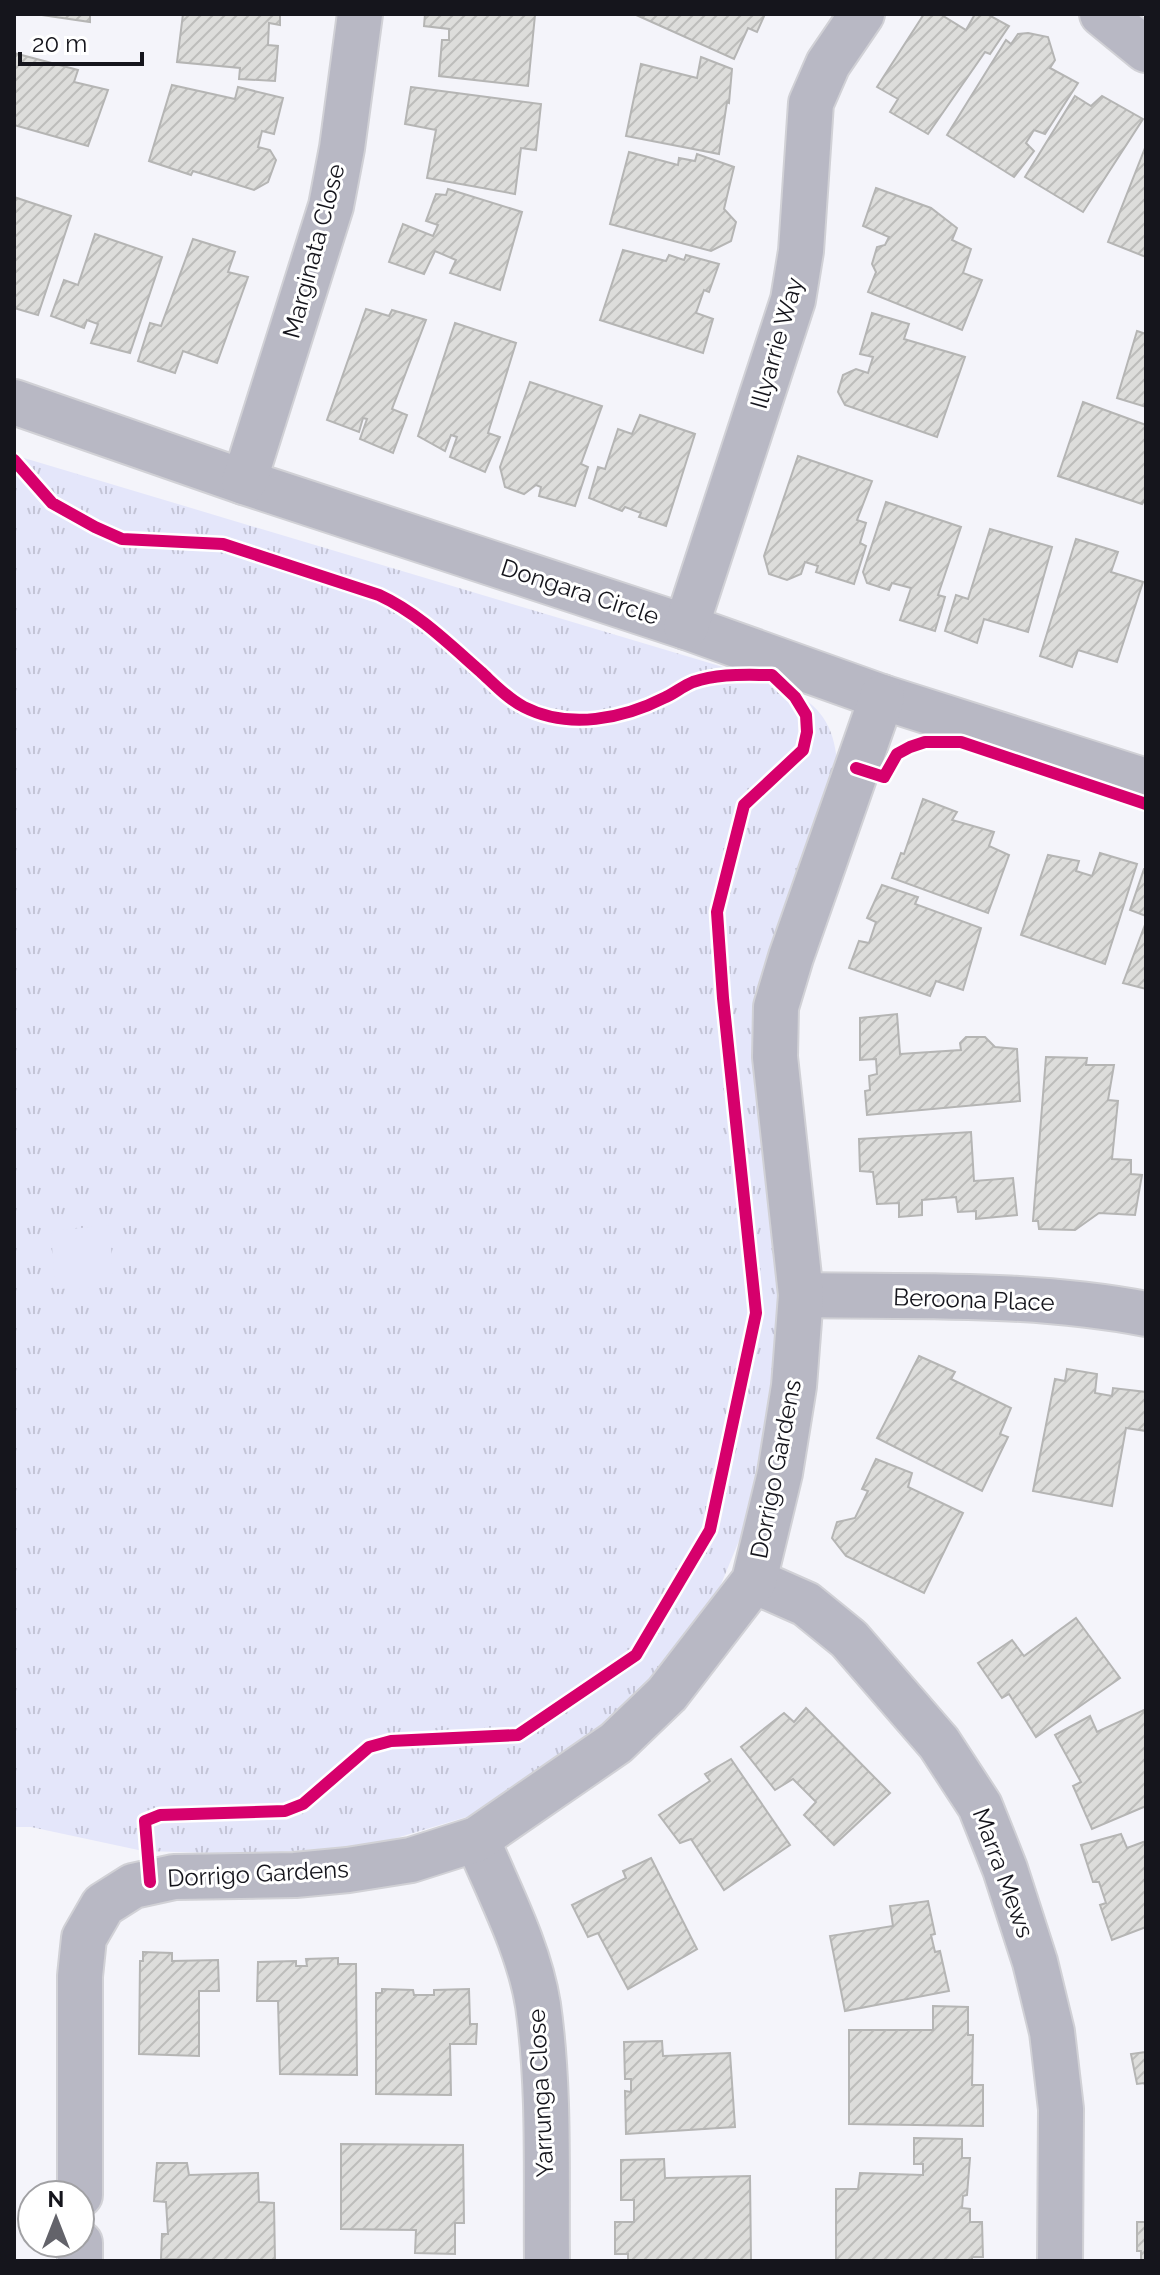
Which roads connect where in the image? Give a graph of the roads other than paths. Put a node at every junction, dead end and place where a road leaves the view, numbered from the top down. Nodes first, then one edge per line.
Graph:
1 (360, 14) edge
2 (862, 14) edge
3 (1102, 14) edge
4 (1146, 50) edge
5 (14, 402) edge
6 (244, 482) junction
7 (686, 627) junction
8 (882, 697) junction
9 (1145, 776) edge
10 (801, 1295) junction
11 (1146, 1314) edge
12 (754, 1581) junction
13 (477, 1839) junction
14 (80, 2179) edge
15 (547, 2261) edge
16 (1060, 2261) edge

1 - 6 street, Marginata Close
2 - 7 street, Illyarrie Way
3 - 4 street
5 - 6 street, Dongara Circle
6 - 7 street, Dongara Circle
7 - 8 street, Dongara Circle
8 - 9 street, Dongara Circle
8 - 10 street, Dorrigo Gardens
10 - 11 street, Beroona Place
10 - 12 street, Dorrigo Gardens
12 - 13 street, Dorrigo Gardens
12 - 16 street, Marra Mews
13 - 14 street, Dorrigo Gardens
13 - 15 street, Yarrunga Close

